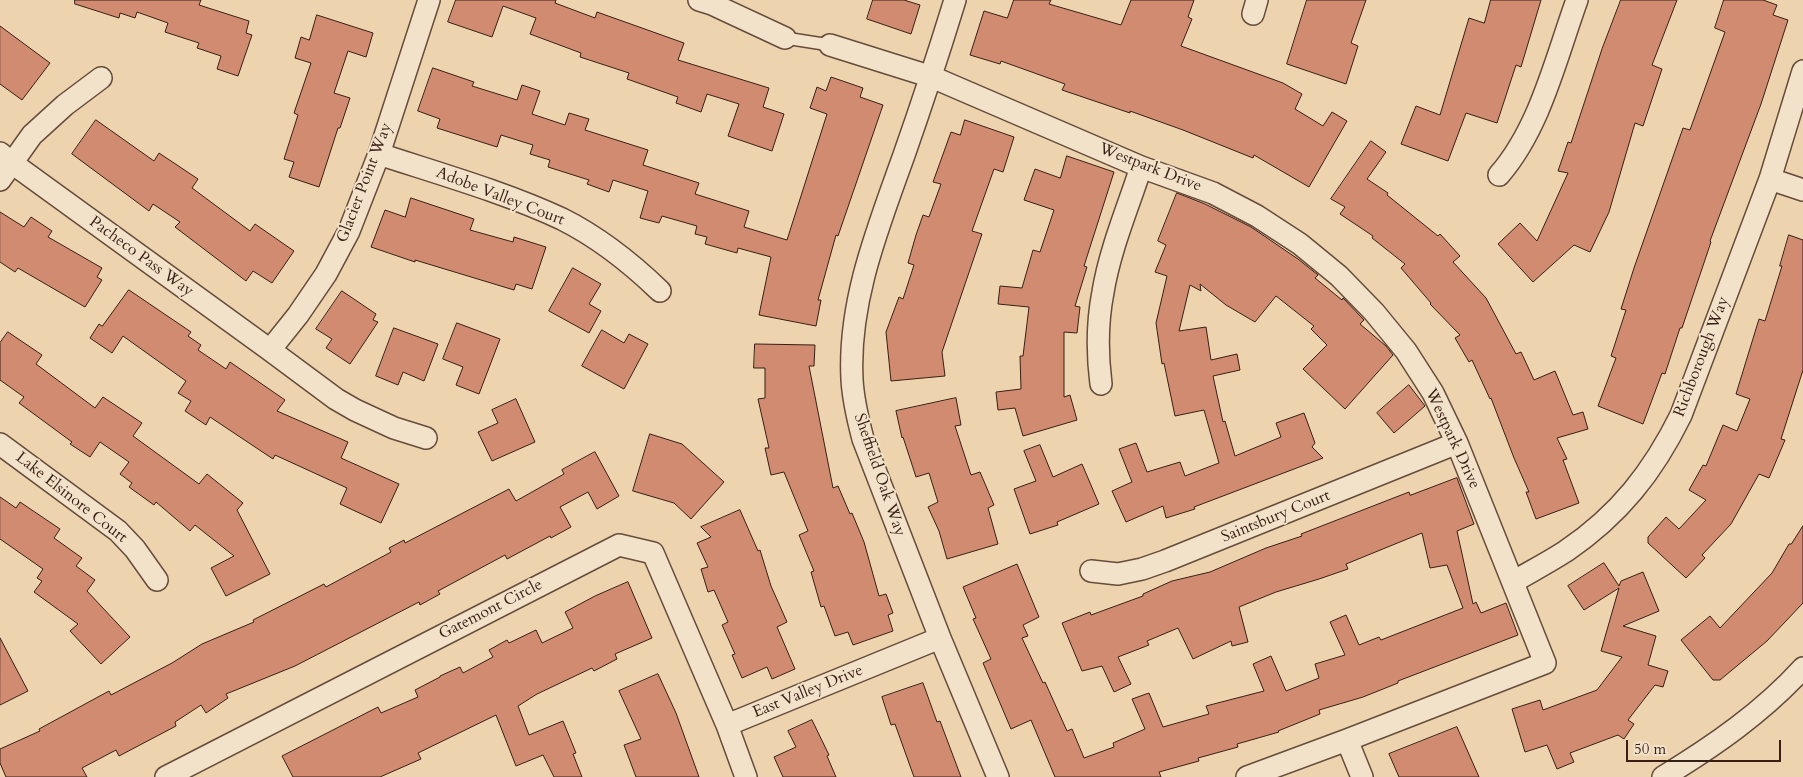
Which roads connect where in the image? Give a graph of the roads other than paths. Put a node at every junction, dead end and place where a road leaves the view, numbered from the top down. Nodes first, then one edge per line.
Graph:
1 (428, 0) edge
2 (699, 0) edge
3 (955, 0) edge
4 (1577, 0) edge
5 (785, 38) joint
6 (830, 46) joint
7 (1803, 72) edge
8 (932, 77) junction
9 (101, 78) dead end
10 (379, 154) junction
11 (4, 165) edge
12 (1141, 167) junction
13 (1499, 175) dead end
14 (1770, 179) junction
15 (1803, 190) edge
16 (660, 291) dead end
17 (270, 350) junction
18 (1101, 384) dead end
19 (426, 438) dead end
20 (1457, 443) junction
21 (0, 444) edge
22 (1091, 572) dead end
23 (156, 580) dead end
24 (1512, 582) junction
25 (940, 638) junction
26 (1803, 668) edge
27 (727, 724) junction
28 (1347, 740) junction
29 (166, 777) edge
30 (746, 777) edge
31 (998, 777) edge
32 (1247, 777) edge
33 (1362, 777) edge
34 (1663, 777) edge

1 - 10 street, Glacier Point Way
2 - 5 street
3 - 8 street
4 - 13 street
5 - 6 lane
6 - 8 street, Westpark Drive
7 - 14 street, Richborough Way
8 - 12 street, Westpark Drive
8 - 25 street, Sheffield Oak Way
9 - 11 street
10 - 16 street, Adobe Valley Court
10 - 17 street, Glacier Point Way
11 - 17 street, Pacheco Pass Way
12 - 18 street
12 - 20 street, Westpark Drive
14 - 15 street
14 - 24 street, Richborough Way
17 - 19 street, Pacheco Pass Way
20 - 22 street, Saintsbury Court
20 - 24 street, Westpark Drive
21 - 23 street, Lake Elsinore Court
24 - 28 street, Westpark Drive
25 - 27 street, East Valley Drive
25 - 31 street, Sheffield Oak Way
26 - 34 street
27 - 29 street, Gatemont Circle
27 - 30 street
28 - 32 street
28 - 33 street

